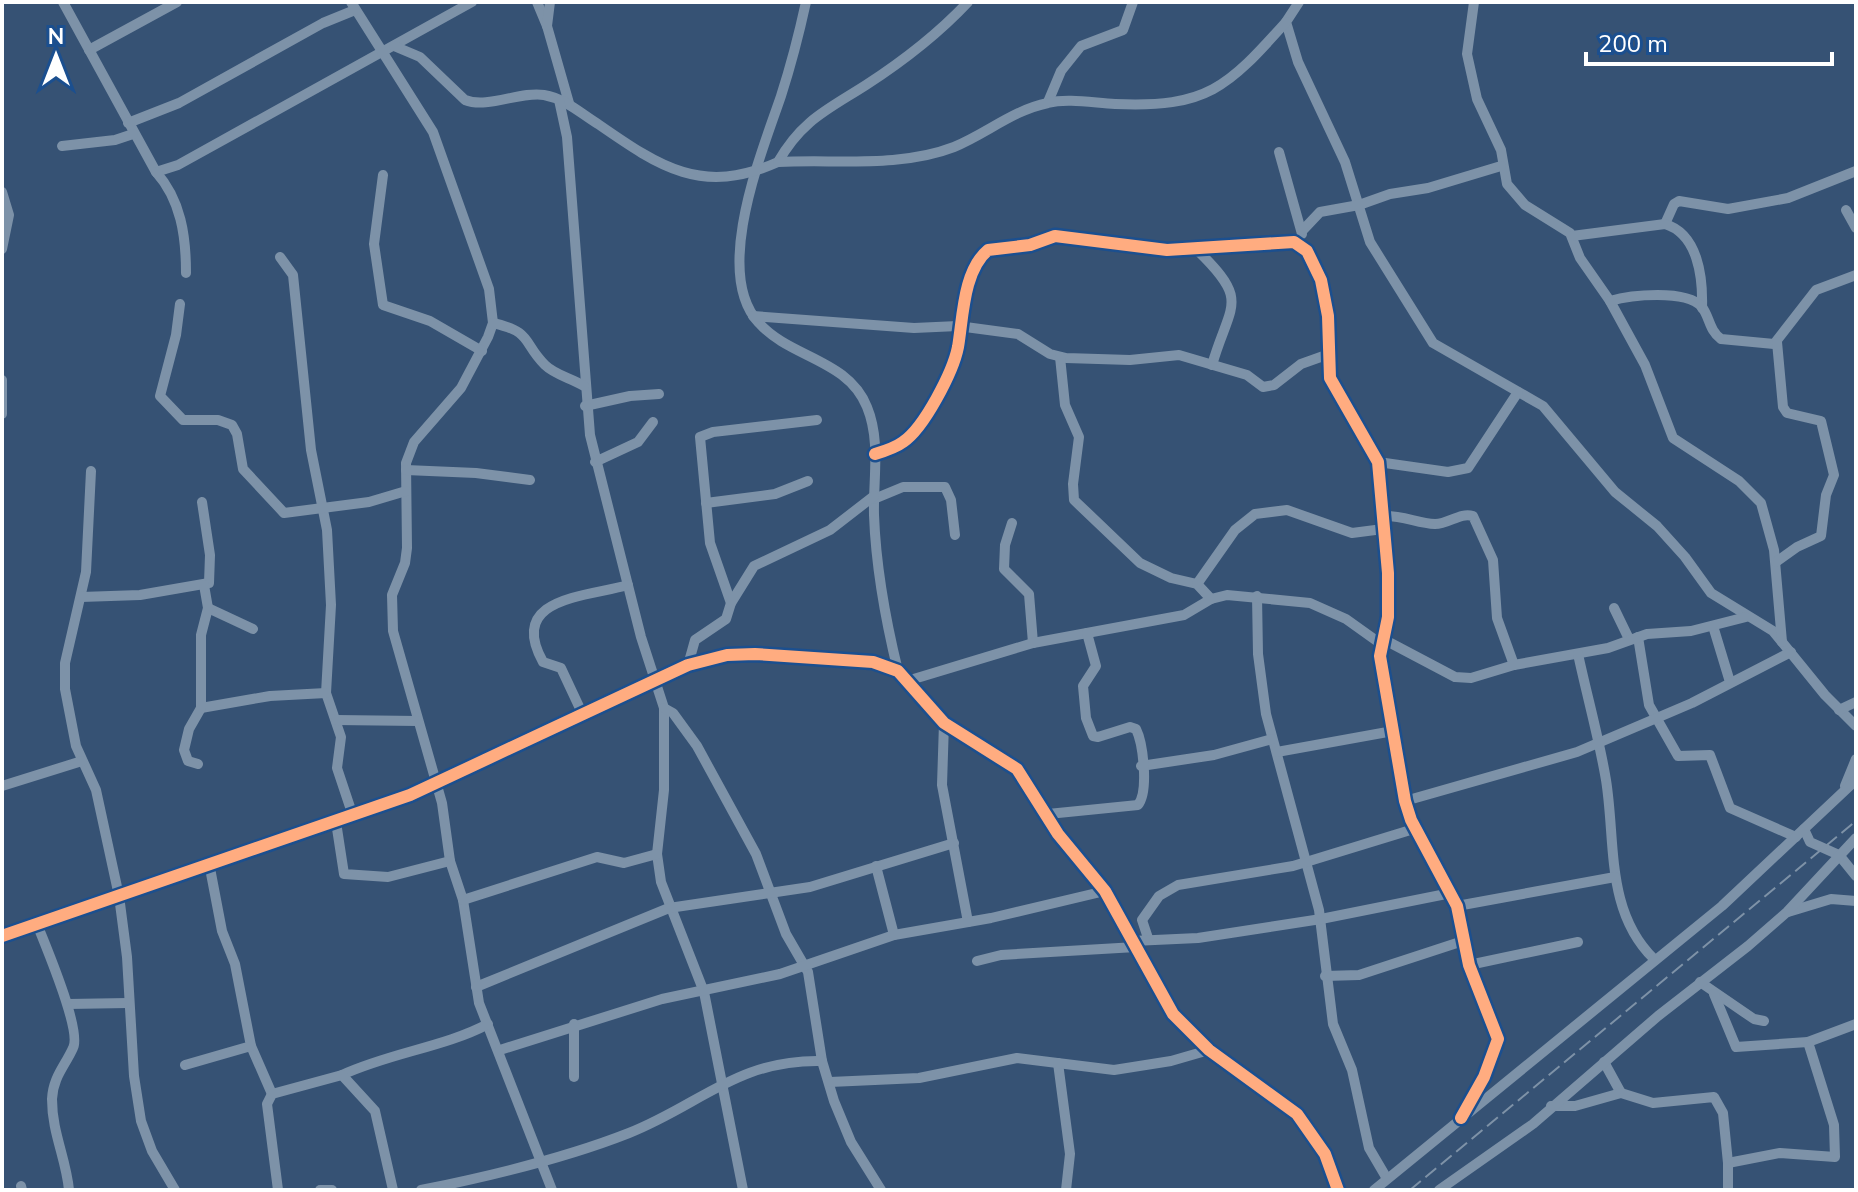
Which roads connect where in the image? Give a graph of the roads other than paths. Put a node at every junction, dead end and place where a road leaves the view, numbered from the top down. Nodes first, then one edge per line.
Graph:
1 (63, 2) edge
2 (177, 2) edge
3 (472, 2) edge
4 (537, 2) edge
5 (550, 2) edge
6 (806, 2) edge
7 (968, 2) edge
8 (1133, 2) edge
9 (1299, 2) edge
10 (1474, 2) edge
11 (353, 6) edge
12 (455, 6) edge
13 (1286, 22) junction
14 (547, 26) junction
15 (394, 46) junction
16 (89, 50) junction
17 (383, 52) junction
18 (564, 101) junction
19 (1048, 102) junction
20 (128, 123) junction
21 (133, 134) junction
22 (62, 146) dead end
23 (1279, 152) dead end
24 (778, 162) junction
25 (1501, 166) junction
26 (755, 169) junction
27 (1856, 171) edge
28 (156, 172) junction
29 (383, 175) dead end
30 (2, 192) edge
31 (1359, 205) junction
32 (1846, 210) dead end
33 (1665, 224) junction
34 (1856, 228) edge
35 (1303, 230) junction
36 (1572, 236) junction
37 (1300, 245) junction
38 (2, 249) edge
39 (1197, 250) junction
40 (280, 257) dead end
41 (186, 273) dead end
42 (1856, 275) edge
43 (1610, 301) junction
44 (180, 304) dead end
45 (1702, 308) junction
46 (753, 316) junction
47 (493, 323) junction
48 (958, 326) junction
49 (1777, 342) junction
50 (482, 351) junction
51 (1329, 354) junction
52 (1060, 357) junction
53 (1212, 365) junction
54 (2, 380) edge
55 (584, 386) junction
56 (1518, 392) junction
57 (659, 394) dead end
58 (585, 406) junction
59 (2, 414) edge
60 (817, 420) dead end
61 (653, 422) dead end
62 (875, 454) junction
63 (595, 462) junction
64 (1378, 462) junction
65 (406, 470) junction
66 (91, 471) dead end
67 (530, 480) dead end
68 (808, 481) dead end
69 (406, 491) junction
70 (874, 497) junction
71 (202, 502) dead end
72 (706, 503) junction
73 (324, 506) junction
74 (1383, 516) junction
75 (1012, 523) dead end
76 (1383, 529) junction
77 (955, 535) dead end
78 (1776, 562) junction
79 (1197, 584) junction
80 (204, 585) junction
81 (628, 585) junction
82 (1257, 596) junction
83 (81, 597) junction
84 (1211, 599) junction
85 (731, 603) junction
86 (208, 608) junction
87 (1614, 608) dead end
88 (1746, 617) junction
89 (1713, 626) junction
90 (253, 629) dead end
91 (1087, 633) junction
92 (1634, 638) junction
93 (1382, 641) junction
94 (1782, 642) junction
95 (1033, 643) junction
96 (1791, 652) junction
97 (1578, 654) junction
98 (688, 665) junction
99 (1514, 665) junction
100 (898, 671) junction
101 (655, 681) junction
102 (907, 681) junction
103 (1730, 682) junction
104 (326, 693) junction
105 (1856, 702) edge
106 (201, 708) junction
107 (664, 708) junction
108 (1839, 710) junction
109 (583, 715) junction
110 (1656, 718) junction
111 (336, 720) junction
112 (418, 721) junction
113 (944, 723) junction
114 (1856, 726) edge
115 (1393, 731) junction
116 (1272, 739) junction
117 (1598, 742) junction
118 (1277, 752) junction
119 (1856, 759) edge
120 (82, 761) junction
121 (198, 764) dead end
122 (1141, 766) junction
123 (1856, 780) edge
124 (436, 782) junction
125 (2, 786) edge
126 (1845, 786) junction
127 (1405, 801) junction
128 (1048, 814) junction
129 (353, 816) junction
130 (336, 822) junction
131 (1417, 828) junction
132 (1800, 833) junction
133 (1856, 838) edge
134 (954, 843) junction
135 (657, 854) junction
136 (1839, 855) junction
137 (450, 861) junction
138 (1306, 862) junction
139 (209, 863) junction
140 (876, 866) junction
141 (1856, 876) edge
142 (1615, 877) junction
143 (1105, 891) junction
144 (773, 892) junction
145 (1451, 893) junction
146 (119, 896) junction
147 (463, 900) junction
148 (1856, 901) edge
149 (1457, 906) junction
150 (669, 908) junction
151 (1787, 912) junction
152 (1321, 919) junction
153 (968, 922) junction
154 (37, 924) junction
155 (894, 935) junction
156 (2, 936) edge
157 (1148, 938) junction
158 (1463, 941) junction
159 (1578, 942) dead end
160 (1134, 944) junction
161 (1654, 959) junction
162 (977, 961) dead end
163 (805, 964) junction
164 (1469, 965) junction
165 (1325, 976) junction
166 (1700, 982) junction
167 (476, 987) junction
168 (704, 992) junction
169 (1714, 994) junction
170 (128, 1003) junction
171 (68, 1004) junction
172 (1764, 1021) dead end
173 (488, 1024) junction
174 (574, 1024) junction
175 (1856, 1024) edge
176 (1808, 1042) junction
177 (251, 1046) junction
178 (500, 1050) junction
179 (1209, 1050) junction
180 (822, 1061) junction
181 (1604, 1062) junction
182 (1058, 1063) junction
183 (185, 1065) dead end
184 (342, 1075) junction
185 (574, 1077) dead end
186 (722, 1082) junction
187 (830, 1082) junction
188 (1621, 1093) junction
189 (272, 1094) junction
190 (1551, 1106) junction
191 (1461, 1118) junction
192 (540, 1163) junction
193 (1728, 1163) junction
194 (1386, 1177) junction
195 (429, 1189) edge
196 (69, 1190) edge
197 (175, 1190) edge
198 (278, 1190) edge
199 (320, 1190) edge
200 (332, 1190) edge
201 (393, 1190) edge
202 (552, 1190) edge
203 (743, 1190) edge
204 (881, 1190) edge
205 (1066, 1190) edge
206 (1338, 1190) edge
207 (1374, 1190) edge
208 (1439, 1190) edge
209 (1728, 1190) edge

1 - 16 street
2 - 16 street
3 - 12 street
4 - 14 street
5 - 14 street
6 - 26 street
7 - 24 street
8 - 19 street
9 - 13 street
10 - 25 street
11 - 17 street
11 - 20 street
12 - 15 street
13 - 19 street
13 - 31 street
14 - 18 street
15 - 17 street
15 - 18 street
16 - 20 street
17 - 28 street
17 - 47 street
18 - 26 street
18 - 55 street
19 - 24 street
20 - 21 street
21 - 22 street
21 - 28 street
23 - 35 street
24 - 26 street
25 - 31 street
25 - 36 street
26 - 46 street
27 - 33 street
28 - 41 street
29 - 50 street
30 - 38 street
31 - 35 street
31 - 56 street
32 - 34 street
33 - 36 street
33 - 45 street
35 - 37 street
36 - 43 street
37 - 39 street
37 - 51 street
39 - 48 street
39 - 53 street
40 - 73 street
42 - 49 street
43 - 45 street
43 - 78 street
44 - 73 street
45 - 49 street
46 - 48 street
46 - 62 street
47 - 50 street
47 - 55 street
48 - 52 street
48 - 62 street
49 - 78 street
50 - 65 street
51 - 53 street
51 - 64 street
52 - 53 street
52 - 79 street
54 - 59 street
55 - 58 street
56 - 64 street
56 - 88 street
57 - 58 street
58 - 63 street
60 - 72 street
61 - 63 street
62 - 70 street
63 - 81 street
64 - 74 street
65 - 67 street
65 - 69 street
66 - 83 street
68 - 72 street
69 - 73 street
69 - 112 street
70 - 77 street
70 - 85 street
70 - 100 street
71 - 80 street
72 - 85 street
73 - 104 street
74 - 76 street
74 - 99 street
75 - 95 street
76 - 79 street
76 - 93 street
78 - 94 street
79 - 84 street
80 - 83 street
80 - 86 street
81 - 101 street
81 - 109 street
82 - 84 street
82 - 93 street
82 - 116 street
83 - 120 street
84 - 91 street
85 - 98 street
86 - 90 street
86 - 106 street
87 - 92 street
88 - 89 street
88 - 94 street
89 - 92 street
89 - 103 street
91 - 95 street
91 - 122 street
92 - 97 street
92 - 110 street
93 - 99 street
93 - 115 street
94 - 96 street
95 - 102 street
96 - 103 street
96 - 108 street
97 - 99 street
97 - 117 street
98 - 100 street
98 - 101 street
100 - 102 street
101 - 107 street
101 - 109 street
102 - 113 street
103 - 110 street
104 - 106 street
104 - 111 street
105 - 108 street
106 - 121 street
107 - 135 street
107 - 144 street
108 - 114 street
109 - 124 street
110 - 117 street
110 - 132 street
111 - 112 street
111 - 129 street
112 - 124 street
113 - 128 street
113 - 134 street
115 - 118 street
115 - 127 street
116 - 118 street
116 - 122 street
117 - 127 street
117 - 142 street
118 - 138 street
119 - 126 street
120 - 125 street
120 - 146 street
122 - 128 street
123 - 126 street
124 - 129 street
124 - 137 street
126 - 132 street
127 - 131 street
128 - 143 street
129 - 130 street
130 - 137 street
130 - 139 street
131 - 138 street
131 - 145 street
132 - 136 street
132 - 161 street
133 - 136 street
134 - 140 street
134 - 153 street
135 - 147 street
135 - 150 street
136 - 141 street
136 - 151 street
137 - 147 street
138 - 152 street
138 - 157 street
139 - 146 street
139 - 177 street
140 - 144 street
140 - 155 street
142 - 149 street
142 - 161 street
143 - 153 street
143 - 160 street
144 - 150 street
144 - 163 street
145 - 149 street
145 - 152 street
146 - 154 street
146 - 170 street
147 - 167 street
148 - 151 street
149 - 158 street
150 - 167 street
150 - 168 street
151 - 166 street
152 - 157 street
152 - 165 street
153 - 155 street
154 - 156 street
154 - 171 street
155 - 163 street
157 - 160 street
158 - 164 street
158 - 165 street
159 - 164 street
160 - 162 street
160 - 179 street
161 - 191 street
163 - 168 street
163 - 180 street
164 - 191 street
165 - 194 street
166 - 169 street
166 - 181 street
167 - 173 street
168 - 174 street
168 - 186 street
169 - 172 street
169 - 176 street
170 - 171 street
170 - 197 street
171 - 196 street
173 - 178 street
173 - 184 street
174 - 178 street
174 - 185 street
175 - 176 street
176 - 193 street
177 - 183 street
177 - 189 street
178 - 192 street
179 - 182 street
179 - 206 street
180 - 186 street
180 - 187 street
181 - 188 street
181 - 190 street
182 - 187 street
182 - 205 street
184 - 189 street
184 - 201 street
186 - 192 street
186 - 203 street
187 - 204 street
188 - 190 street
188 - 193 street
189 - 198 street
190 - 208 street
191 - 194 street
192 - 195 street
192 - 202 street
193 - 209 street
194 - 207 street
199 - 200 street

